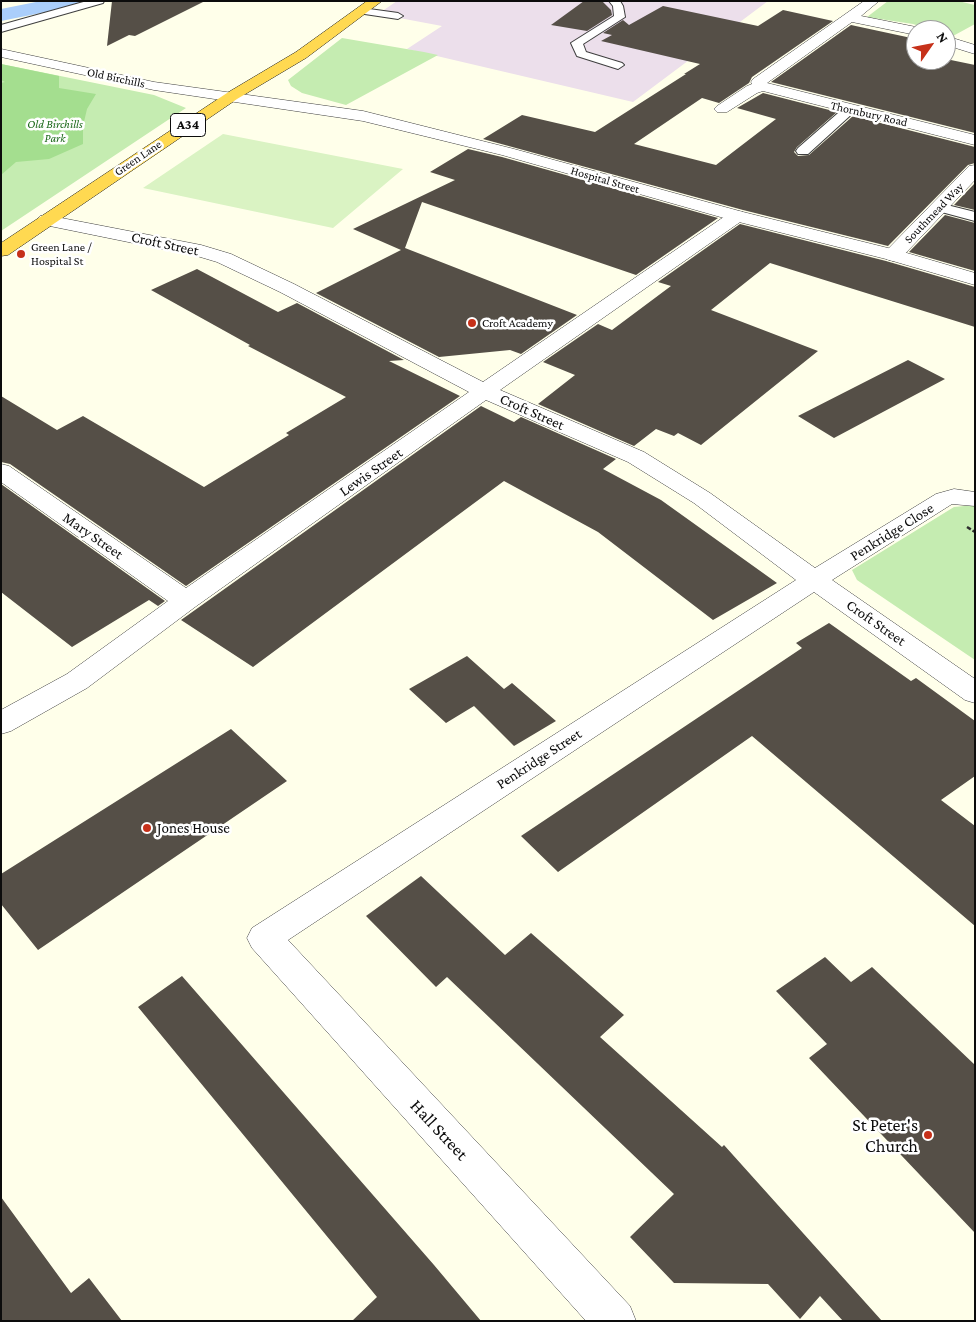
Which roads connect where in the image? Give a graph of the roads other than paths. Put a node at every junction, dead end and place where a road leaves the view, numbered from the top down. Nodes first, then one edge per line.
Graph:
1 (99, 1) edge
2 (376, 1) edge
3 (614, 1) edge
4 (873, 1) edge
5 (362, 11) junction
6 (398, 16) dead end
7 (849, 17) junction
8 (1, 29) edge
9 (906, 29) edge
10 (956, 43) edge
11 (975, 50) edge
12 (1, 53) edge
13 (618, 65) dead end
14 (763, 87) junction
15 (232, 96) junction
16 (722, 109) dead end
17 (849, 110) junction
18 (975, 140) edge
19 (803, 152) dead end
20 (975, 170) edge
21 (939, 207) junction
22 (737, 216) junction
23 (975, 216) edge
24 (46, 220) junction
25 (1, 251) edge
26 (893, 255) junction
27 (975, 279) edge
28 (486, 392) junction
29 (1, 471) edge
30 (975, 499) edge
31 (814, 580) junction
32 (186, 602) junction
33 (975, 693) edge
34 (1, 724) edge
35 (264, 938) joint
36 (614, 1321) edge

1 - 8 lane
2 - 5 highway, Green Lane / A34
3 - 13 lane
4 - 7 street
5 - 6 lane
5 - 15 highway, Green Lane / A34
7 - 9 street
7 - 14 street
10 - 11 street
12 - 15 street, Old Birchills
14 - 16 street
14 - 17 street, Thornbury Road
15 - 22 street, Hospital Street
15 - 24 highway, Green Lane / A34
17 - 18 street, Thornbury Road
17 - 19 lane
20 - 21 street, Southmead Way
21 - 23 lane
21 - 26 street, Southmead Way
22 - 26 street, Hospital Street
22 - 28 street, Lewis Street
24 - 25 highway, Green Lane / A34
24 - 28 street, Croft Street
26 - 27 street, Hospital Street
28 - 31 street, Croft Street
28 - 32 street, Lewis Street
29 - 32 street, Mary Street
30 - 31 street, Penkridge Close
31 - 33 street, Croft Street
31 - 35 street, Penkridge Street
32 - 34 street, Lewis Street
35 - 36 street, Hall Street

